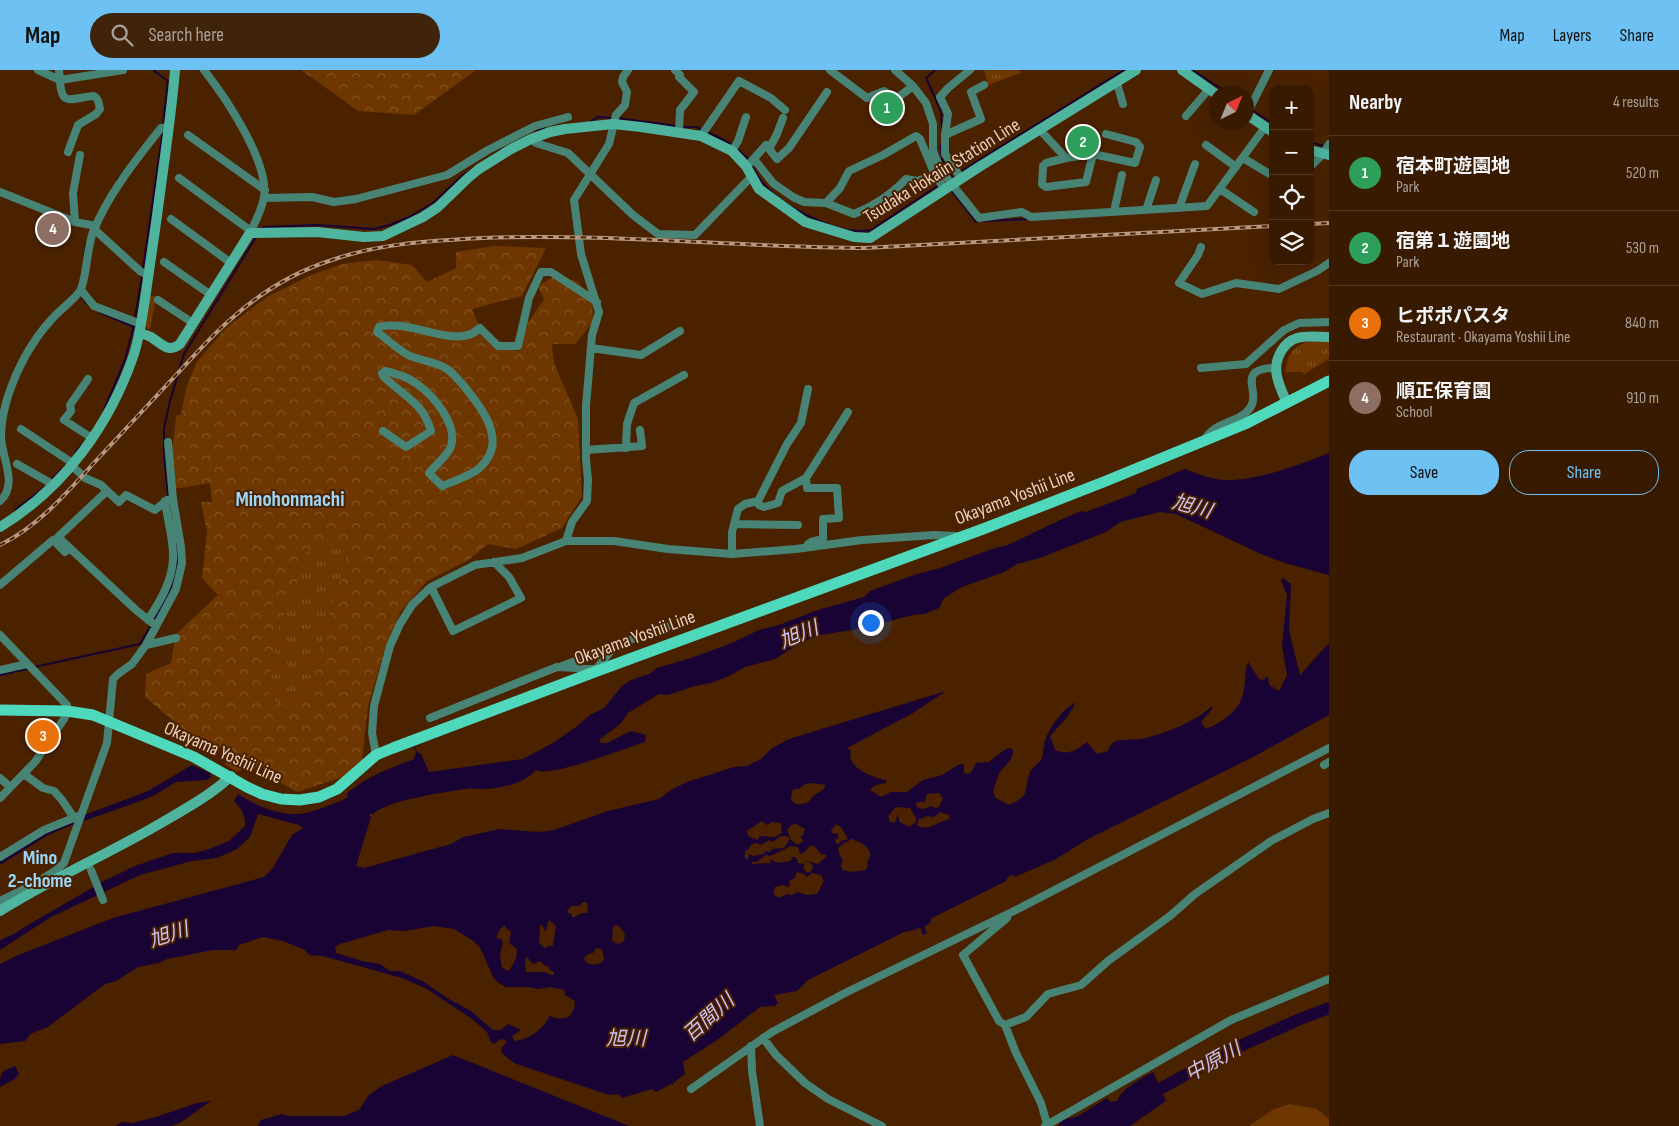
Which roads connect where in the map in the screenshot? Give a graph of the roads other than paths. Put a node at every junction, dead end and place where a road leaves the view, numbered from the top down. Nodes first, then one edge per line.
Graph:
1 (38, 70) edge
2 (59, 70) edge
3 (123, 70) edge
4 (176, 70) edge
5 (204, 70) edge
6 (628, 70) edge
7 (675, 70) edge
8 (830, 70) edge
9 (909, 70) edge
10 (970, 70) edge
11 (1136, 70) edge
12 (1182, 70) edge
13 (1269, 70) edge
14 (899, 73) edge
15 (60, 80) junction
16 (1117, 83) junction
17 (984, 85) dead end
18 (913, 86) junction
19 (1209, 88) edge
20 (827, 92) dead end
21 (1209, 95) edge
22 (1254, 99) edge
23 (1123, 104) dead end
24 (1186, 116) dead end
25 (1254, 116) edge
26 (568, 117) dead end
27 (746, 117) dead end
28 (614, 120) junction
29 (165, 127) junction
30 (679, 129) junction
31 (1040, 130) junction
32 (1269, 130) edge
33 (703, 132) junction
34 (1106, 134) dead end
35 (945, 135) junction
36 (188, 136) dead end
37 (522, 139) junction
38 (1206, 145) dead end
39 (734, 148) junction
40 (769, 149) junction
41 (1327, 149) edge
42 (1314, 150) edge
43 (68, 152) dead end
44 (483, 153) junction
45 (1092, 154) junction
46 (80, 155) dead end
47 (1066, 158) junction
48 (1243, 158) junction
49 (751, 162) junction
50 (1314, 163) edge
51 (1195, 164) dead end
52 (1236, 167) junction
53 (465, 174) junction
54 (590, 174) junction
55 (447, 175) junction
56 (1122, 175) dead end
57 (1271, 175) edge
58 (752, 176) junction
59 (179, 178) dead end
60 (949, 179) junction
61 (1156, 180) dead end
62 (1220, 189) junction
63 (0, 192) edge
64 (264, 194) junction
65 (826, 204) junction
66 (1179, 208) junction
67 (1146, 210) junction
68 (1114, 211) junction
69 (1254, 212) dead end
70 (172, 219) dead end
71 (75, 222) junction
72 (94, 226) junction
73 (254, 233) junction
74 (1201, 247) dead end
75 (164, 262) dead end
76 (231, 263) junction
77 (1329, 263) edge
78 (144, 273) junction
79 (80, 291) junction
80 (211, 295) junction
81 (158, 300) dead end
82 (597, 302) junction
83 (1329, 322) edge
84 (193, 323) junction
85 (137, 325) junction
86 (680, 331) dead end
87 (1329, 337) edge
88 (591, 348) junction
89 (1201, 368) dead end
90 (1275, 368) junction
91 (684, 375) dead end
92 (88, 379) dead end
93 (1329, 383) edge
94 (808, 389) dead end
95 (1287, 403) junction
96 (848, 412) dead end
97 (21, 429) dead end
98 (640, 430) dead end
99 (384, 431) dead end
100 (90, 436) junction
101 (1203, 441) junction
102 (168, 442) dead end
103 (626, 448) junction
104 (586, 450) junction
105 (71, 463) junction
106 (17, 464) dead end
107 (806, 478) junction
108 (51, 483) junction
109 (107, 491) junction
110 (169, 500) junction
111 (0, 501) edge
112 (758, 501) junction
113 (734, 524) junction
114 (798, 525) dead end
115 (0, 527) edge
116 (962, 536) junction
117 (566, 541) junction
118 (70, 548) junction
119 (804, 548) junction
120 (732, 554) junction
121 (494, 562) junction
122 (0, 585) edge
123 (431, 587) junction
124 (152, 623) junction
125 (669, 626) dead end
126 (0, 635) edge
127 (176, 638) dead end
128 (146, 645) junction
129 (597, 653) dead end
130 (30, 667) junction
131 (557, 667) junction
132 (0, 670) edge
133 (596, 670) junction
134 (0, 710) edge
135 (67, 711) junction
136 (430, 718) dead end
137 (109, 722) junction
138 (1329, 748) edge
139 (376, 755) junction
140 (24, 774) junction
141 (231, 776) junction
142 (0, 778) edge
143 (10, 787) junction
144 (0, 798) edge
145 (1329, 813) edge
146 (77, 816) junction
147 (0, 857) edge
148 (88, 868) junction
149 (37, 886) junction
150 (0, 900) edge
151 (103, 900) dead end
152 (1016, 910) junction
153 (0, 911) edge
154 (1329, 979) edge
155 (1005, 1025) junction
156 (763, 1038) junction
157 (751, 1046) junction
158 (691, 1089) dead end
159 (1046, 1125) edge
160 (760, 1126) edge
161 (882, 1126) edge

1 - 15 street
2 - 15 street
3 - 15 street
4 - 29 main road
5 - 64 street
6 - 28 street
7 - 30 street
8 - 18 street
9 - 14 street
10 - 35 street
11 - 16 main road, Tsudaka Hokaiin Station Line
12 - 19 main road
13 - 22 street
14 - 18 street
15 - 43 street
16 - 23 street
16 - 31 main road, Tsudaka Hokaiin Station Line
17 - 35 street
18 - 60 street
20 - 40 street
21 - 24 street
25 - 32 main road
26 - 37 street
27 - 39 street
28 - 30 main road, Tsudaka Hokaiin Station Line
28 - 37 main road, Tsudaka Hokaiin Station Line
28 - 54 street
29 - 72 street
29 - 78 main road
30 - 33 main road, Tsudaka Hokaiin Station Line
31 - 47 street
31 - 60 main road, Tsudaka Hokaiin Station Line
32 - 48 street
33 - 39 main road, Tsudaka Hokaiin Station Line
33 - 40 street
34 - 45 street
35 - 60 street
36 - 64 street
37 - 44 street
37 - 53 main road, Tsudaka Hokaiin Station Line
37 - 54 street
38 - 52 street
39 - 49 main road, Tsudaka Hokaiin Station Line
40 - 49 street
41 - 42 main road
41 - 50 street
44 - 53 street
44 - 55 street
45 - 47 street
45 - 47 street
46 - 71 street
48 - 52 street
48 - 57 street
49 - 58 main road, Tsudaka Hokaiin Station Line
49 - 65 street
51 - 66 street
52 - 62 street
53 - 55 street
53 - 73 main road, Tsudaka Hokaiin Station Line
54 - 58 street
54 - 82 street
55 - 64 street
56 - 68 street
58 - 60 main road, Tsudaka Hokaiin Station Line
59 - 73 street
60 - 65 street
60 - 65 street
60 - 68 street
61 - 67 street
62 - 66 street
62 - 69 street
63 - 71 street
64 - 73 street
66 - 67 street
67 - 68 street
70 - 76 street
71 - 72 street
72 - 78 street
72 - 79 street
73 - 76 main road
74 - 77 street
75 - 80 street
76 - 80 main road
78 - 85 main road
79 - 85 street
79 - 111 street
80 - 84 main road
81 - 84 street
82 - 88 street
82 - 99 street
83 - 89 street
84 - 85 main road
85 - 100 main road
86 - 88 street
87 - 90 main road
88 - 104 street
90 - 95 main road
90 - 101 street
91 - 103 street
92 - 100 street
93 - 95 main road, Okayama Yoshii Line
94 - 112 street
95 - 101 main road, Okayama Yoshii Line
96 - 107 street
97 - 105 street
98 - 103 street
100 - 105 main road
101 - 116 main road, Okayama Yoshii Line
102 - 110 street
103 - 104 street
104 - 117 street
105 - 108 main road
105 - 109 street
106 - 108 street
107 - 112 street
107 - 119 street
108 - 115 main road
109 - 110 street
109 - 118 street
110 - 124 street
112 - 113 street
113 - 114 street
113 - 120 street
116 - 119 street
116 - 133 main road, Okayama Yoshii Line
117 - 120 street
117 - 121 street
118 - 122 street
118 - 124 street
119 - 120 street
121 - 123 street
121 - 123 street
123 - 139 street
124 - 128 street
125 - 133 street
126 - 130 street
127 - 128 street
128 - 137 street
129 - 131 street
130 - 132 street
130 - 135 street
131 - 133 street
131 - 136 street
133 - 139 main road, Okayama Yoshii Line
134 - 135 main road, Okayama Yoshii Line
135 - 137 main road, Okayama Yoshii Line
135 - 140 street
137 - 141 main road, Okayama Yoshii Line
137 - 146 street
138 - 152 street
139 - 141 main road, Okayama Yoshii Line
140 - 143 street
140 - 146 street
141 - 148 main road
142 - 143 street
143 - 144 street
145 - 155 street
146 - 147 street
146 - 149 street
148 - 149 main road
148 - 151 street
149 - 150 street
149 - 153 main road
152 - 155 street
152 - 156 street
154 - 159 street
155 - 159 street
156 - 157 street
156 - 161 street
157 - 158 street
157 - 160 street

